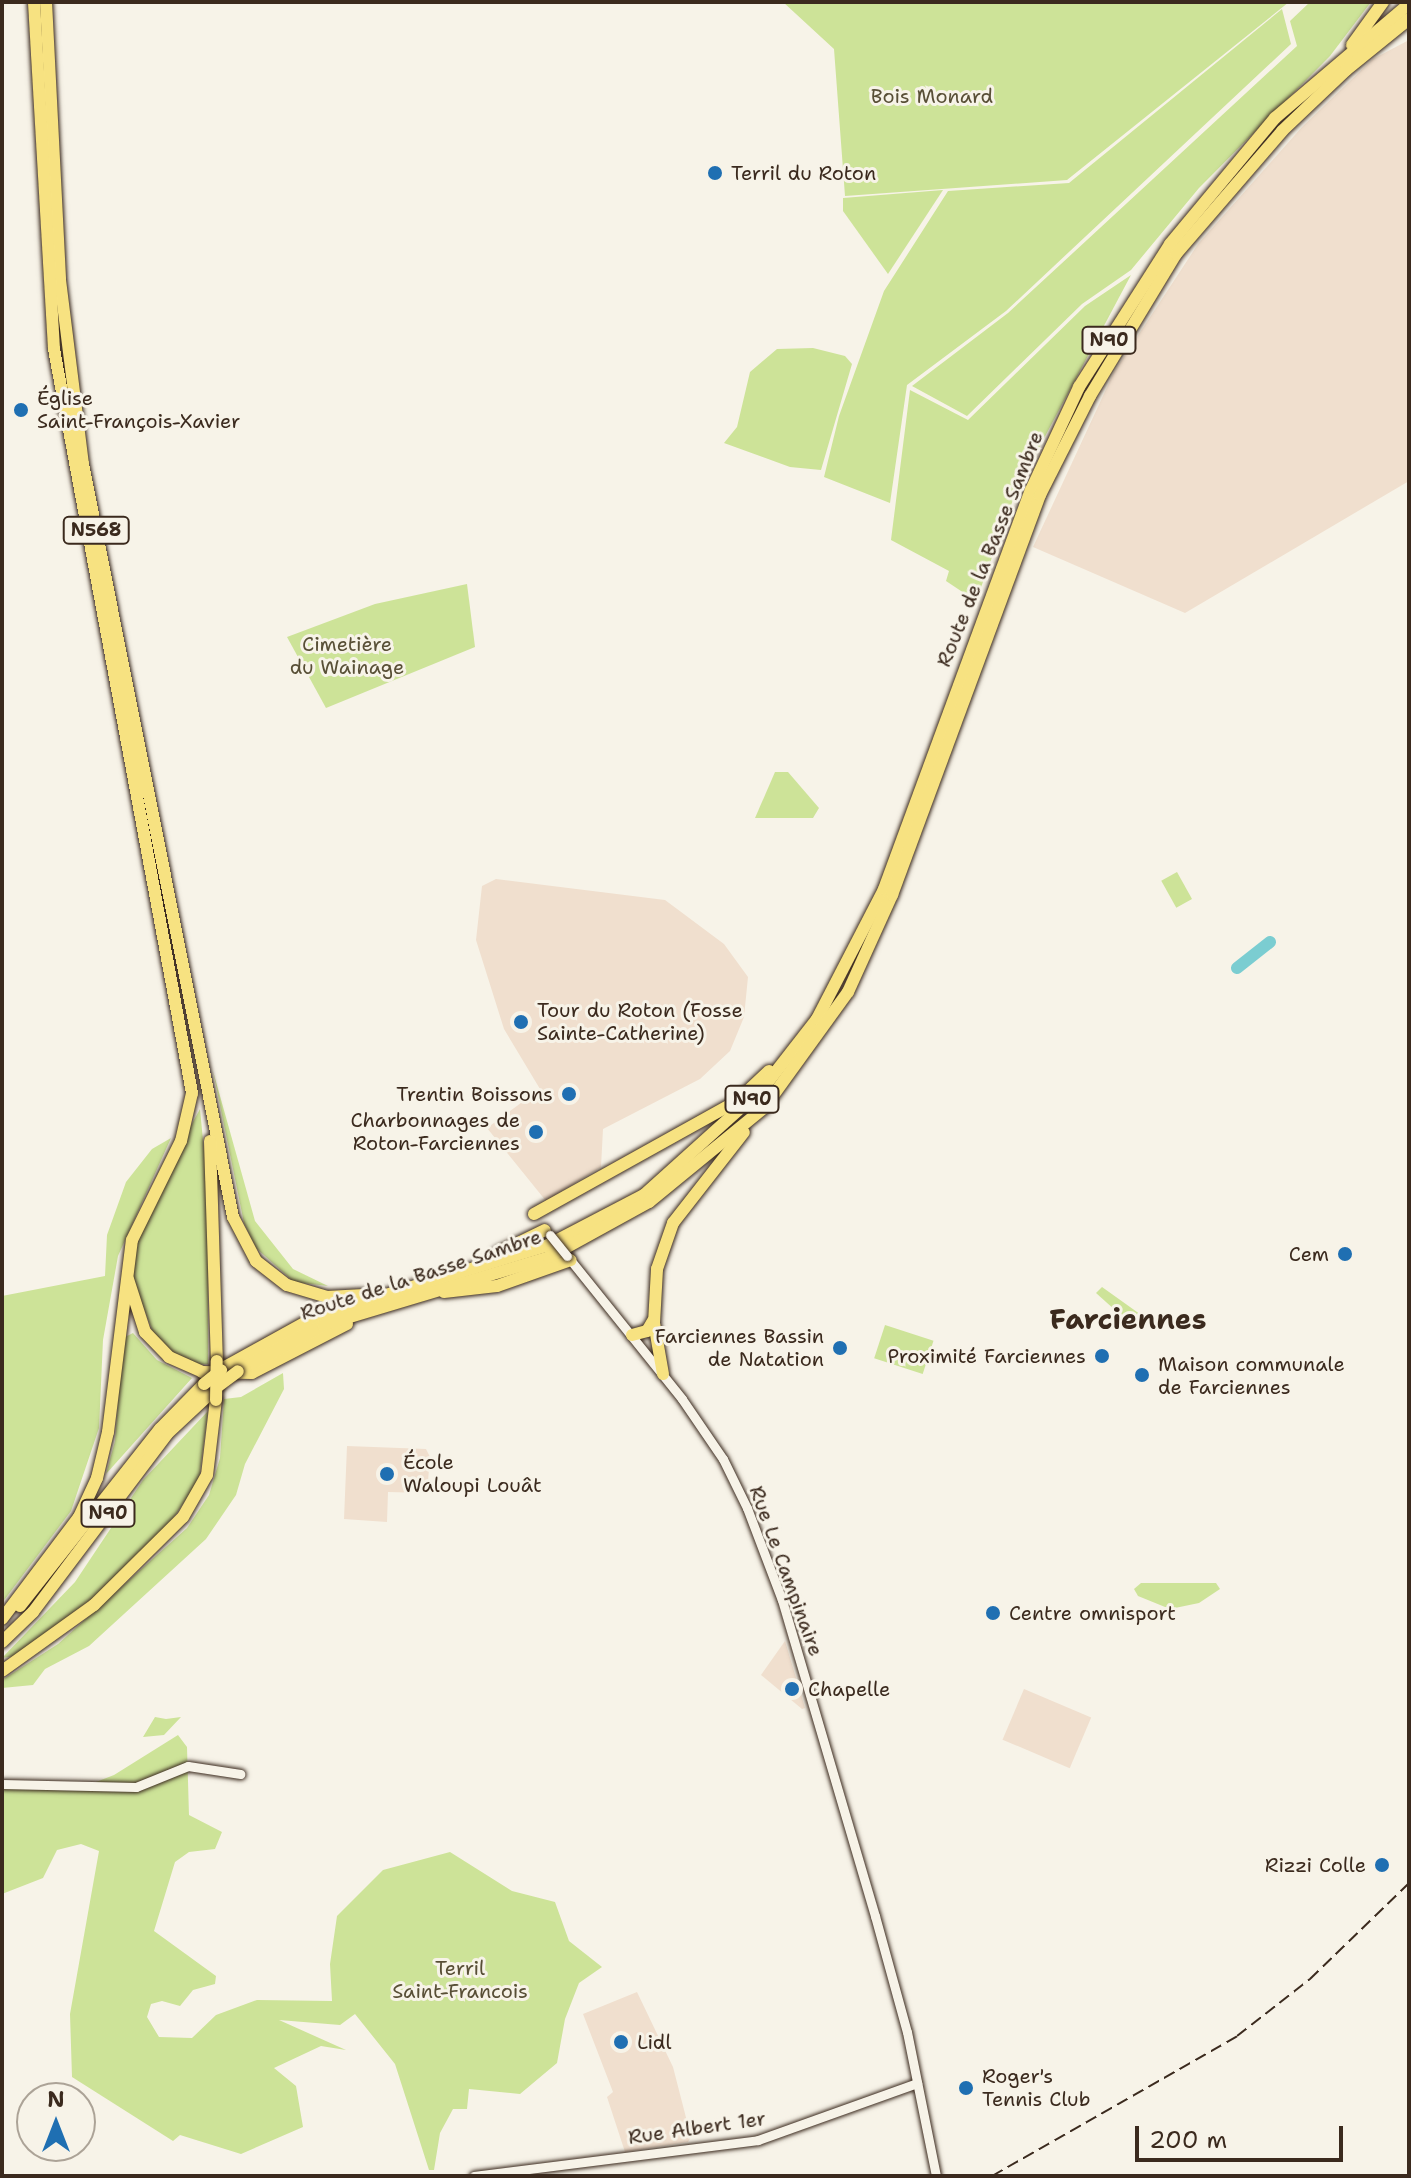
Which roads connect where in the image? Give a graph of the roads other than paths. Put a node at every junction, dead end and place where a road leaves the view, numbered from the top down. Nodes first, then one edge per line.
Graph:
1 (34, 2) edge
2 (46, 2) edge
3 (1383, 2) edge
4 (1409, 4) edge
5 (1409, 19) edge
6 (1409, 27) edge
7 (1378, 43) junction
8 (1347, 52) junction
9 (936, 757) junction
10 (928, 782) junction
11 (800, 1042) junction
12 (203, 1077) junction
13 (764, 1108) junction
14 (534, 1214) joint
15 (547, 1232) junction
16 (569, 1258) junction
17 (127, 1259) junction
18 (441, 1279) junction
19 (433, 1292) junction
20 (384, 1296) junction
21 (366, 1311) junction
22 (654, 1316) junction
23 (632, 1335) junction
24 (220, 1365) junction
25 (663, 1374) junction
26 (212, 1391) junction
27 (2, 1622) edge
28 (2, 1642) edge
29 (2, 1671) edge
30 (240, 1774) dead end
31 (2, 1784) edge
32 (917, 2083) junction
33 (474, 2176) edge
34 (936, 2176) edge

1 - 17 highway, N568
2 - 12 highway, N568
3 - 8 highway
4 - 8 highway, Route de la Basse Sambre / N90
5 - 7 highway, Route de la Basse Sambre / N90
6 - 7 highway
7 - 9 highway, Route de la Basse Sambre / N90
8 - 9 highway, Route de la Basse Sambre / N90
9 - 10 highway, N90
10 - 11 highway, Route de la Basse Sambre / N90
10 - 13 highway, Route de la Basse Sambre / N90
11 - 14 highway
11 - 18 highway, Route de la Basse Sambre / N90
12 - 20 highway
12 - 24 highway
13 - 19 highway, Route de la Basse Sambre / N90
13 - 22 highway
14 - 15 main road
15 - 16 main road, Rue Le Campinaire, bridge
15 - 18 highway
16 - 19 highway
16 - 23 main road, Rue Le Campinaire
17 - 21 highway
17 - 27 highway
18 - 20 highway, Route de la Basse Sambre / N90
19 - 21 highway, Route de la Basse Sambre / N90
20 - 24 highway, Route de la Basse Sambre / N90
21 - 26 highway, Route de la Basse Sambre / N90, bridge
22 - 23 highway
22 - 25 highway
23 - 25 main road, Rue Le Campinaire
24 - 26 highway, bridge
24 - 26 highway, Route de la Basse Sambre / N90, bridge
25 - 32 main road, Rue Le Campinaire
26 - 27 highway, Route de la Basse Sambre / N90
26 - 28 highway, Route de la Basse Sambre / N90
26 - 29 highway
30 - 31 main road
32 - 33 main road, Rue Albert 1er
32 - 34 main road, Rue Le Campinaire

